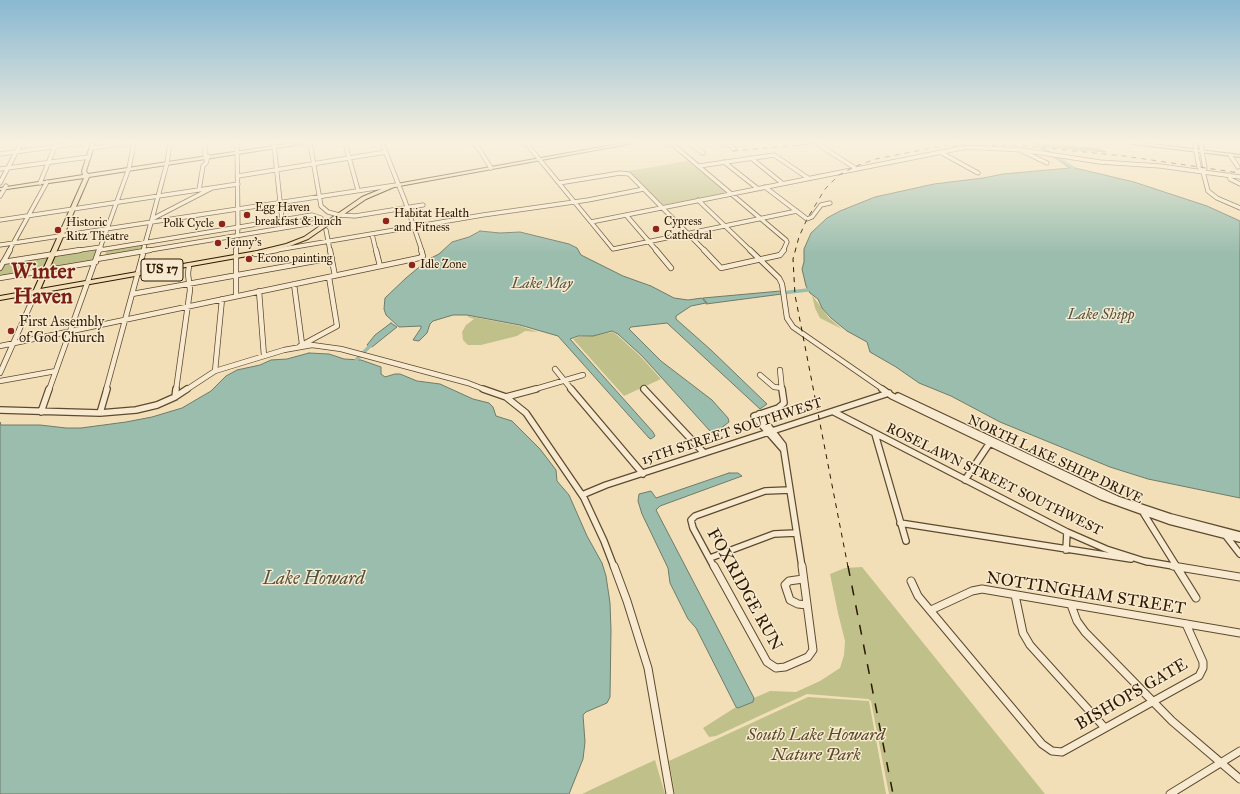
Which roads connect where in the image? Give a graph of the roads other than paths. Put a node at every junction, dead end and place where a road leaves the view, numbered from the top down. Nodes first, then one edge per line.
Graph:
1 (53, 180) edge
2 (58, 180) edge
3 (86, 180) edge
4 (125, 180) edge
5 (162, 180) edge
6 (201, 180) edge
7 (238, 180) edge
8 (277, 180) edge
9 (317, 180) edge
10 (355, 180) edge
11 (397, 180) edge
12 (422, 180) edge
13 (556, 180) edge
14 (578, 180) edge
15 (636, 180) edge
16 (716, 180) edge
17 (747, 180) edge
18 (778, 180) edge
19 (797, 180) edge
20 (1205, 180) edge
21 (40, 182) junction
22 (47, 182) junction
23 (558, 183) junction
24 (782, 183) junction
25 (238, 184) junction
26 (399, 184) junction
27 (765, 187) junction
28 (3, 188) edge
29 (212, 188) junction
30 (757, 188) junction
31 (644, 189) junction
32 (199, 190) junction
33 (358, 190) junction
34 (731, 193) junction
35 (0, 196) edge
36 (158, 196) junction
37 (320, 196) junction
38 (698, 200) junction
39 (573, 201) junction
40 (117, 202) junction
41 (279, 202) junction
42 (830, 203) dead end
43 (423, 205) dead end
44 (663, 207) junction
45 (238, 208) junction
46 (407, 208) junction
47 (1240, 208) edge
48 (73, 209) junction
49 (797, 211) junction
50 (29, 215) junction
51 (339, 215) junction
52 (626, 215) junction
53 (762, 219) junction
54 (0, 220) edge
55 (152, 220) junction
56 (282, 220) junction
57 (590, 222) junction
58 (725, 226) junction
59 (238, 227) junction
60 (414, 227) junction
61 (107, 228) junction
62 (319, 229) junction
63 (326, 230) dead end
64 (372, 234) junction
65 (688, 234) junction
66 (61, 236) junction
67 (236, 236) junction
68 (306, 238) junction
69 (146, 242) junction
70 (329, 242) junction
71 (650, 242) junction
72 (14, 243) junction
73 (319, 243) junction
74 (0, 245) edge
75 (278, 247) junction
76 (100, 248) junction
77 (144, 251) junction
78 (53, 254) junction
79 (246, 255) junction
80 (236, 257) junction
81 (332, 258) junction
82 (96, 260) junction
83 (760, 260) junction
84 (1, 265) edge
85 (189, 265) junction
86 (380, 266) junction
87 (671, 268) dead end
88 (46, 270) junction
89 (138, 274) junction
90 (236, 276) junction
91 (334, 276) junction
92 (328, 277) junction
93 (0, 278) edge
94 (89, 283) junction
95 (190, 284) junction
96 (294, 284) junction
97 (259, 291) junction
98 (36, 292) junction
99 (132, 294) junction
100 (236, 296) junction
101 (0, 298) edge
102 (222, 299) junction
103 (188, 306) junction
104 (126, 319) junction
105 (70, 331) junction
106 (13, 343) junction
107 (301, 345) junction
108 (0, 346) edge
109 (264, 356) junction
110 (555, 369) dead end
111 (56, 370) junction
112 (780, 370) dead end
113 (215, 371) junction
114 (0, 373) edge
115 (583, 375) dead end
116 (760, 375) dead end
117 (0, 381) edge
118 (564, 381) junction
119 (644, 388) dead end
120 (782, 388) junction
121 (889, 393) junction
122 (506, 396) junction
123 (175, 397) junction
124 (845, 408) junction
125 (0, 410) edge
126 (41, 412) junction
127 (834, 412) junction
128 (100, 413) junction
129 (849, 421) junction
130 (770, 432) junction
131 (875, 434) junction
132 (991, 442) junction
133 (704, 453) junction
134 (643, 474) junction
135 (965, 480) junction
136 (577, 487) junction
137 (597, 489) junction
138 (790, 490) junction
139 (582, 495) junction
140 (1144, 511) junction
141 (900, 523) junction
142 (1067, 532) junction
143 (796, 533) junction
144 (1225, 534) junction
145 (1240, 535) edge
146 (1240, 539) edge
147 (906, 541) dead end
148 (1066, 550) junction
149 (1240, 554) edge
150 (710, 558) junction
151 (1147, 562) junction
152 (1176, 566) junction
153 (1240, 577) edge
154 (803, 579) junction
155 (911, 581) dead end
156 (1015, 595) junction
157 (1196, 598) dead end
158 (807, 605) junction
159 (1071, 605) junction
160 (931, 610) junction
161 (1186, 624) junction
162 (1240, 633) edge
163 (1154, 702) junction
164 (1105, 728) junction
165 (1240, 751) edge
166 (1221, 763) junction
167 (1240, 779) edge
168 (670, 794) edge
169 (1170, 794) edge

1 - 21 main road
2 - 22 main road
3 - 48 main road
4 - 40 street
5 - 36 street
6 - 32 street
7 - 25 street
8 - 41 street
9 - 37 street
10 - 33 street
11 - 26 street
12 - 26 highway, US 17
13 - 23 street
14 - 23 street
15 - 31 street
16 - 34 street
17 - 30 street
18 - 24 street
19 - 24 street
20 - 47 street
21 - 22 main road
21 - 28 main road
22 - 50 street
23 - 39 street
24 - 27 street
25 - 29 street
25 - 45 street
26 - 33 street
26 - 46 street
26 - 51 highway, US 17
27 - 30 street
27 - 49 street
28 - 35 street
29 - 32 street
29 - 55 street
30 - 34 street
31 - 39 street
31 - 44 street
32 - 36 street
33 - 37 street
34 - 38 street
34 - 53 street
36 - 40 street
36 - 55 street
37 - 41 street
37 - 51 street
38 - 44 street
38 - 58 street, NORTH LAKE SHIPP DRIVE
39 - 57 street
39 - 60 street
40 - 48 street
40 - 61 street
41 - 45 street
41 - 56 street
42 - 49 street
43 - 46 street
44 - 52 street
44 - 65 street
45 - 55 street
45 - 59 street
46 - 51 street
46 - 60 street
48 - 50 street
48 - 66 main road
49 - 53 street
50 - 54 street
50 - 72 street
51 - 62 highway, US 17
52 - 57 street
52 - 71 street
53 - 58 street
53 - 83 street
55 - 61 street
55 - 69 street
56 - 59 street
56 - 67 street
57 - 71 street
58 - 65 street
58 - 83 street, NORTH LAKE SHIPP DRIVE
59 - 67 street
59 - 69 street
60 - 64 street
60 - 86 street
61 - 66 street
61 - 76 street
62 - 68 highway, US 17
62 - 75 highway, US 17
63 - 70 street
64 - 70 street
64 - 86 street
65 - 71 street
65 - 83 street
66 - 72 street
66 - 78 main road
67 - 77 street
67 - 80 street
68 - 73 street
68 - 75 highway, US 17
69 - 76 street
69 - 77 street
70 - 73 street
70 - 81 street
71 - 87 street
72 - 74 street
72 - 84 street
73 - 79 street
75 - 79 highway, US 17
76 - 78 street
76 - 82 street
77 - 82 street
77 - 89 street
78 - 84 street
78 - 88 main road
79 - 80 highway, US 17
80 - 85 highway, US 17
80 - 90 street
81 - 90 street
81 - 91 street
82 - 88 street
82 - 94 street
83 - 121 street, NORTH LAKE SHIPP DRIVE
85 - 89 highway, US 17
85 - 95 street
86 - 91 street
88 - 93 street
88 - 98 main road
89 - 94 highway, US 17
89 - 99 street
90 - 95 street
90 - 100 street
91 - 92 street
92 - 96 street
92 - 107 street
94 - 98 highway, US 17
94 - 105 street
95 - 99 street
95 - 103 street
96 - 97 street
96 - 107 street
97 - 100 street
97 - 109 street
98 - 101 highway, US 17
98 - 106 street
99 - 104 street
100 - 102 street
102 - 103 street
102 - 113 street
103 - 104 street
103 - 123 street
104 - 105 street
104 - 128 street
105 - 106 street
105 - 111 street
106 - 108 street
106 - 114 street
107 - 109 street
107 - 122 street
109 - 113 street
110 - 118 street
111 - 117 street
111 - 126 street
112 - 120 street
113 - 123 street
115 - 118 street
116 - 120 street
118 - 122 street
118 - 134 street
119 - 133 street
120 - 130 street
121 - 124 street, 15TH STREET SOUTHWEST
121 - 132 street, NORTH LAKE SHIPP DRIVE
122 - 136 street
123 - 128 street
124 - 127 street, 15TH STREET SOUTHWEST
124 - 129 street
125 - 126 street
126 - 128 street
127 - 129 street, ROSELAWN STREET SOUTHWEST
127 - 130 street, 15TH STREET SOUTHWEST
129 - 131 street, ROSELAWN STREET SOUTHWEST
130 - 133 street, 15TH STREET SOUTHWEST
130 - 138 street, FOXRIDGE RUN
131 - 135 street, ROSELAWN STREET SOUTHWEST
131 - 141 street
132 - 135 street
132 - 140 street, NORTH LAKE SHIPP DRIVE
133 - 134 street, 15TH STREET SOUTHWEST
134 - 137 street, 15TH STREET SOUTHWEST
135 - 142 street, ROSELAWN STREET SOUTHWEST
136 - 137 street
136 - 139 street
137 - 139 street, 15TH STREET SOUTHWEST
138 - 143 street, FOXRIDGE RUN
138 - 150 street, FOXRIDGE RUN
139 - 168 street
140 - 144 street, NORTH LAKE SHIPP DRIVE
140 - 152 street
141 - 147 street
141 - 148 street
142 - 148 street
142 - 151 street, ROSELAWN STREET SOUTHWEST
143 - 150 street
143 - 154 street, FOXRIDGE RUN
144 - 145 street, NORTH LAKE SHIPP DRIVE
144 - 146 street, NORTH LAKE SHIPP DRIVE
144 - 149 street
148 - 151 street
150 - 158 street, FOXRIDGE RUN
151 - 152 street
152 - 153 street
152 - 157 street
154 - 158 street, FOXRIDGE RUN
154 - 158 street
155 - 160 street
156 - 159 street, NOTTINGHAM STREET
156 - 160 street, NOTTINGHAM STREET
156 - 164 street
159 - 161 street, NOTTINGHAM STREET
159 - 163 street
160 - 164 street, BISHOPS GATE
161 - 162 street, NOTTINGHAM STREET
161 - 163 street, BISHOPS GATE
163 - 164 street, BISHOPS GATE
163 - 166 street
165 - 166 street
166 - 167 street
166 - 169 street

